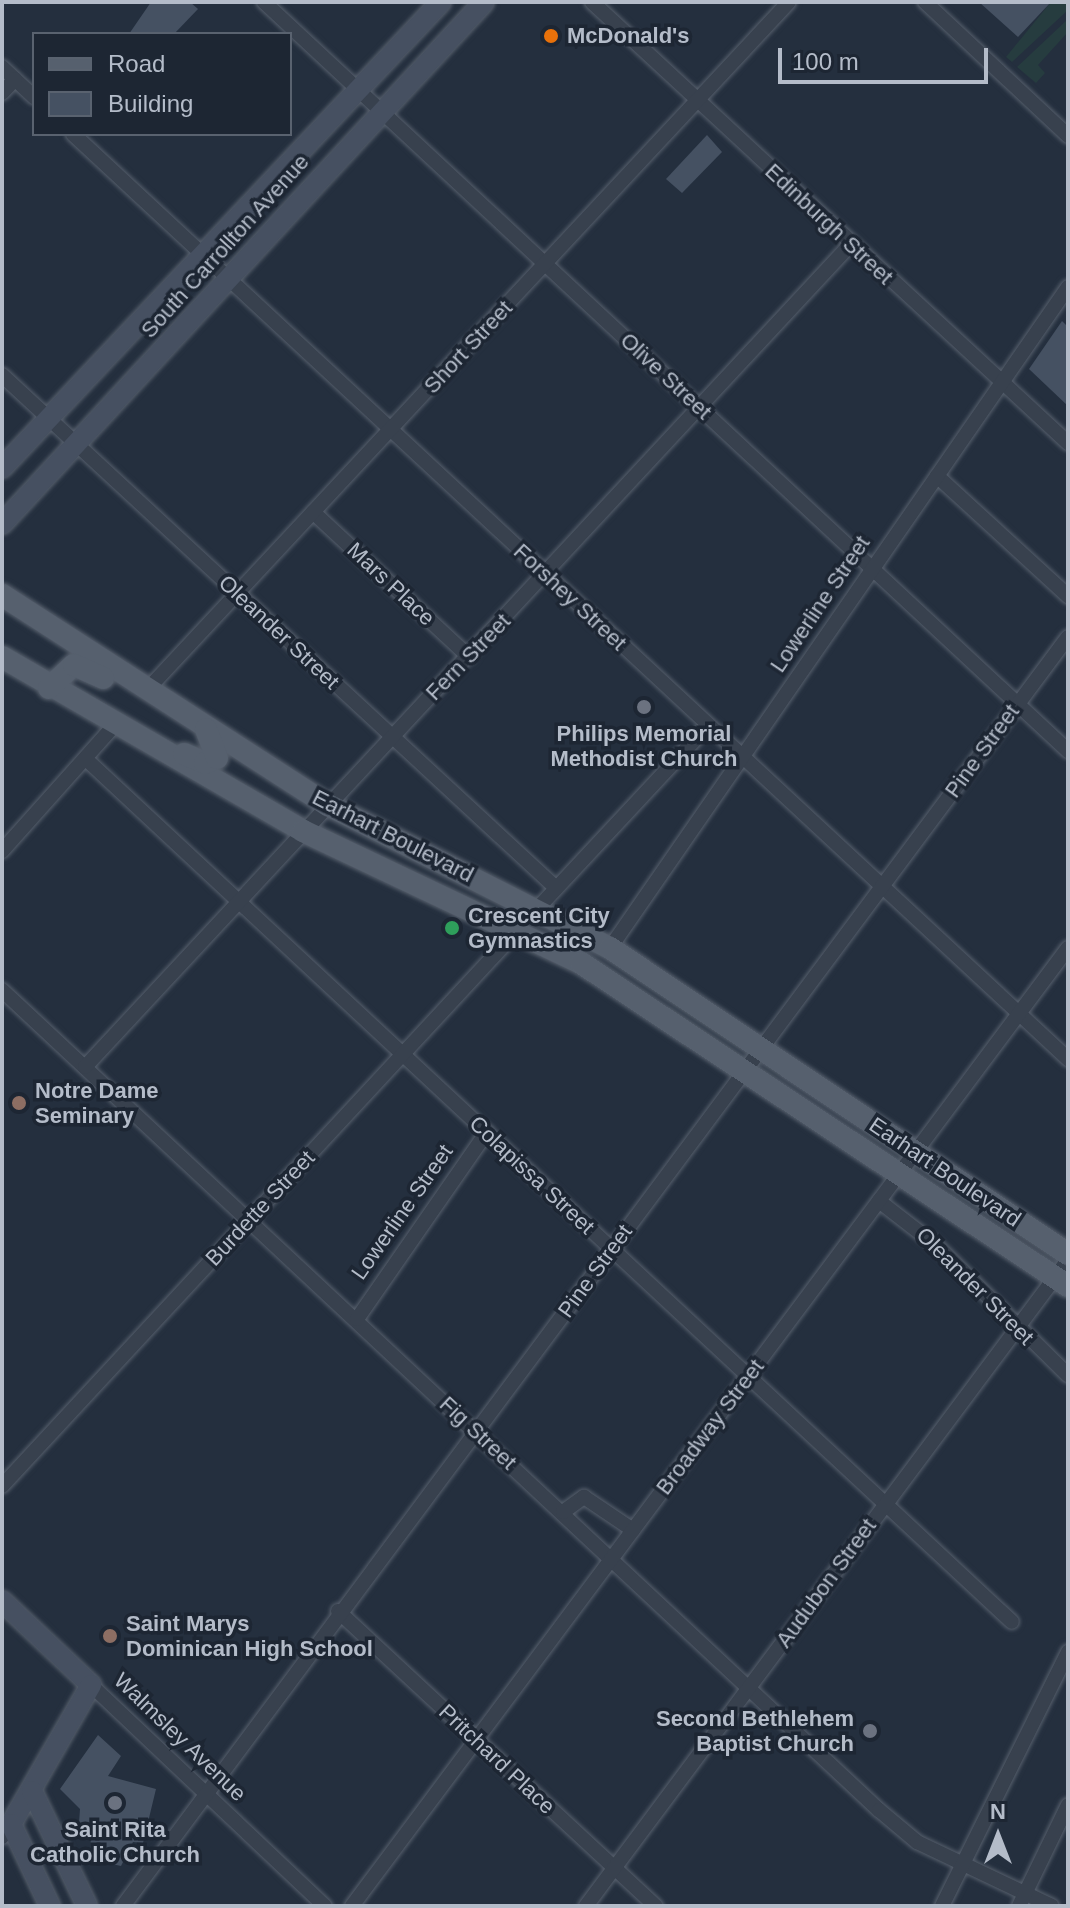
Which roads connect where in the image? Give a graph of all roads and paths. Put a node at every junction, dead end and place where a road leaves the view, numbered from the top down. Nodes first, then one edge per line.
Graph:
1 (264, 2) edge
2 (441, 2) edge
3 (484, 2) edge
4 (592, 2) edge
5 (789, 2) edge
6 (925, 2) edge
7 (2, 67) edge
8 (15, 79) junction
9 (360, 90) junction
10 (2, 93) edge
11 (32, 95) edge
12 (698, 101) junction
13 (380, 111) junction
14 (75, 136) edge
15 (1068, 136) edge
16 (850, 245) junction
17 (205, 258) junction
18 (546, 263) junction
19 (230, 279) junction
20 (1068, 287) edge
21 (2, 375) edge
22 (1003, 383) junction
23 (698, 406) junction
24 (48, 419) junction
25 (390, 431) junction
26 (1068, 443) edge
27 (75, 444) junction
28 (2, 468) edge
29 (937, 476) junction
30 (313, 512) junction
31 (2, 524) edge
32 (873, 569) junction
33 (547, 574) junction
34 (237, 593) junction
35 (2, 595) edge
36 (1068, 596) edge
37 (1068, 637) edge
38 (2, 657) edge
39 (469, 657) junction
40 (49, 688) junction
41 (146, 691) junction
42 (1017, 703) junction
43 (708, 726) junction
44 (205, 728) junction
45 (123, 733) junction
46 (390, 737) junction
47 (1068, 751) edge
48 (744, 759) junction
49 (87, 760) junction
50 (328, 805) junction
51 (303, 831) junction
52 (2, 851) edge
53 (886, 885) junction
54 (556, 888) junction
55 (233, 903) junction
56 (538, 908) junction
57 (517, 931) junction
58 (610, 948) junction
59 (1068, 948) edge
60 (2, 990) edge
61 (1019, 1014) junction
62 (761, 1048) junction
63 (402, 1055) junction
64 (1068, 1059) edge
65 (85, 1067) junction
66 (744, 1070) junction
67 (487, 1132) junction
68 (914, 1153) junction
69 (897, 1175) junction
70 (879, 1201) junction
71 (250, 1219) junction
72 (611, 1248) junction
73 (1068, 1254) edge
74 (1063, 1275) edge
75 (357, 1319) junction
76 (1018, 1330) junction
77 (1068, 1375) edge
78 (745, 1378) junction
79 (477, 1433) junction
80 (2, 1486) edge
81 (884, 1504) junction
82 (563, 1512) junction
83 (633, 1530) junction
84 (612, 1557) junction
85 (2, 1601) edge
86 (338, 1611) junction
87 (1012, 1622) dead end
88 (1068, 1652) edge
89 (91, 1685) junction
90 (751, 1686) junction
91 (478, 1741) junction
92 (32, 1791) junction
93 (204, 1794) junction
94 (1068, 1805) edge
95 (7, 1831) edge
96 (962, 1866) junction
97 (615, 1867) junction
98 (1021, 1900) edge
99 (50, 1906) edge
100 (87, 1906) edge
101 (123, 1906) edge
102 (325, 1906) edge
103 (352, 1906) edge
104 (586, 1906) edge
105 (656, 1906) edge
106 (942, 1906) edge
107 (1052, 1906) edge

1 - 9 street, Olive Street
2 - 9 main road, South Carrollton Avenue
3 - 13 main road, South Carrollton Avenue
4 - 12 street, Edinburgh Street
5 - 12 street, Short Street
6 - 15 street
7 - 8 street
8 - 10 street
8 - 11 street
9 - 13 street, Olive Street
9 - 17 main road, South Carrollton Avenue
12 - 16 street, Edinburgh Street
12 - 18 street, Short Street
13 - 18 street, Olive Street
13 - 19 main road, South Carrollton Avenue
14 - 17 street, Forshey Street
16 - 22 street, Edinburgh Street
16 - 23 street, Fern Street
17 - 19 street, Forshey Street
17 - 24 main road, South Carrollton Avenue
18 - 23 street, Olive Street
18 - 25 street, Short Street
19 - 25 street, Forshey Street
19 - 27 main road, South Carrollton Avenue
20 - 22 street, Lowerline Street
21 - 24 street, Oleander Street
22 - 26 street, Edinburgh Street
22 - 29 street, Lowerline Street
23 - 32 street, Olive Street
23 - 33 street, Fern Street
24 - 27 street, Oleander Street
24 - 28 main road, South Carrollton Avenue
25 - 30 street, Short Street
25 - 33 street, Forshey Street
27 - 31 main road, South Carrollton Avenue
27 - 34 street, Oleander Street
29 - 32 street, Lowerline Street
29 - 36 street
30 - 34 street, Short Street
30 - 39 street, Mars Place
32 - 42 street, Olive Street
32 - 48 street, Lowerline Street
33 - 39 street, Fern Street
33 - 43 street, Forshey Street
34 - 41 street, Short Street
34 - 46 street, Oleander Street
35 - 41 main road, Earhart Boulevard
37 - 42 street, Pine Street
38 - 40 main road, Earhart Boulevard
39 - 46 street, Fern Street
40 - 41 main road
40 - 45 main road, Earhart Boulevard
41 - 44 main road, Earhart Boulevard
42 - 47 street, Olive Street
42 - 53 street, Pine Street
43 - 48 street, Forshey Street
43 - 54 street
44 - 45 main road
44 - 50 main road, Earhart Boulevard
45 - 49 street
45 - 51 main road, Earhart Boulevard
46 - 50 street, Fern Street
46 - 54 street, Oleander Street
48 - 53 street, Forshey Street
48 - 58 street, Lowerline Street
49 - 52 street
49 - 55 street, Colapissa Street
50 - 51 street, Fern Street
50 - 56 main road, Earhart Boulevard
51 - 55 street, Fern Street
51 - 57 main road, Earhart Boulevard
53 - 61 street, Forshey Street
53 - 62 street, Pine Street
54 - 56 street
55 - 63 street, Colapissa Street
55 - 65 street, Fern Street
56 - 58 main road, Earhart Boulevard
57 - 63 street, Burdette Street
57 - 66 main road, Earhart Boulevard
58 - 62 main road, Earhart Boulevard
59 - 61 street, Broadway Street
60 - 65 street, Fig Street
61 - 64 street, Forshey Street
61 - 68 street, Broadway Street
62 - 66 street, Pine Street
62 - 68 main road, Earhart Boulevard
63 - 67 street, Colapissa Street
63 - 71 street, Burdette Street
65 - 71 street, Fig Street
66 - 69 main road, Earhart Boulevard
66 - 72 street, Pine Street
67 - 72 street, Colapissa Street
67 - 75 street, Lowerline Street
68 - 69 street, Broadway Street
68 - 73 main road, Earhart Boulevard
69 - 70 street, Broadway Street
69 - 74 main road, Earhart Boulevard
70 - 76 street, Oleander Street
70 - 78 street, Broadway Street
71 - 75 street, Fig Street
71 - 80 street, Burdette Street
72 - 78 street, Colapissa Street
72 - 79 street, Pine Street
74 - 76 street, Audubon Street
75 - 79 street, Fig Street
76 - 77 street, Oleander Street
76 - 81 street, Audubon Street
78 - 81 street, Colapissa Street
78 - 83 street, Broadway Street
79 - 82 street, Fig Street
79 - 86 street, Pine Street
81 - 87 street, Colapissa Street
81 - 90 street, Audubon Street
82 - 83 street
82 - 84 street, Fig Street
83 - 84 street, Broadway Street
84 - 90 street, Fig Street
84 - 91 street, Broadway Street
85 - 89 main road, Walmsley Avenue
86 - 91 street, Pritchard Place
86 - 93 street, Pine Street
88 - 96 street
89 - 92 main road
89 - 93 street, Walmsley Avenue
90 - 96 street, Fig Street
90 - 97 street, Audubon Street
91 - 97 street, Pritchard Place
91 - 103 street, Broadway Street
92 - 95 main road
92 - 100 main road
93 - 101 street, Pine Street
93 - 102 street, Walmsley Avenue
94 - 98 street
95 - 99 main road
96 - 98 street, Fig Street
96 - 106 street
97 - 104 street, Audubon Street
97 - 105 street, Pritchard Place
98 - 107 street, Fig Street

